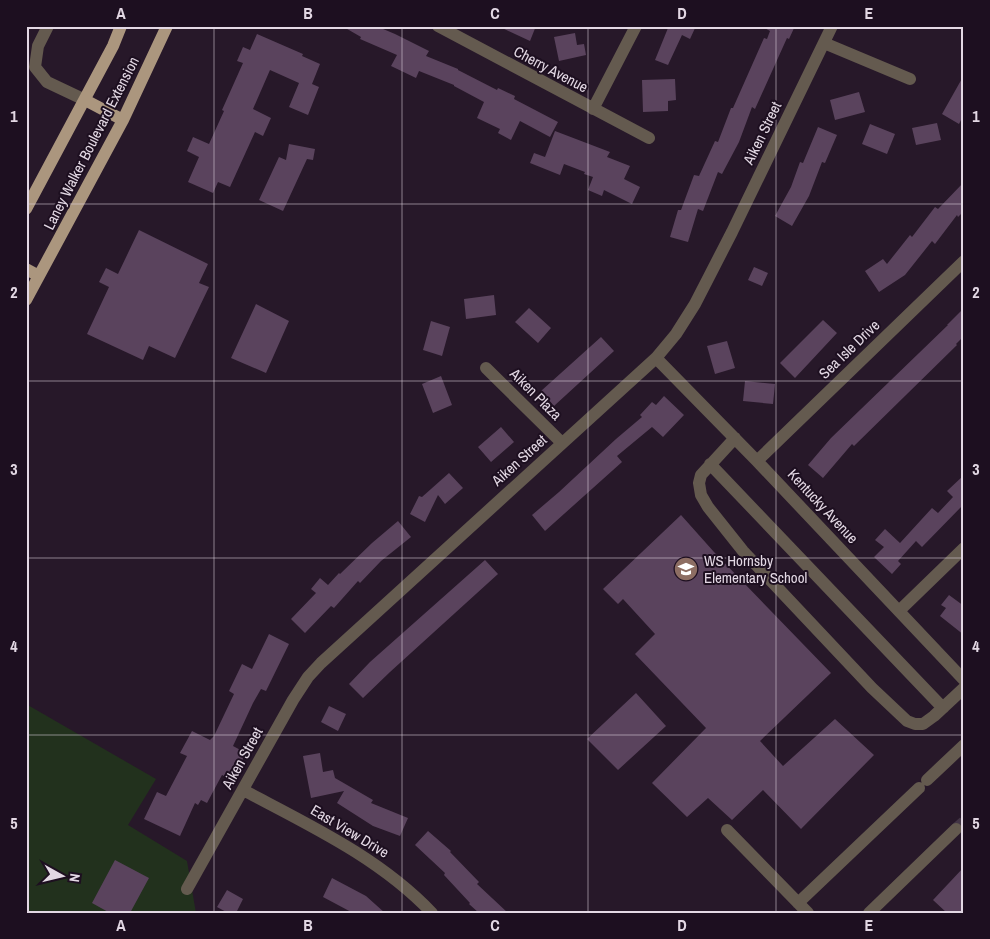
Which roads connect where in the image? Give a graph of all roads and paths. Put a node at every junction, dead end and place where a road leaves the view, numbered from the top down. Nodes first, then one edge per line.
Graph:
1 (48, 26) edge
2 (121, 26) edge
3 (167, 26) edge
4 (438, 26) edge
5 (636, 26) edge
6 (832, 26) edge
7 (824, 43) junction
8 (910, 79) dead end
9 (84, 100) junction
10 (593, 110) junction
11 (123, 120) junction
12 (649, 138) dead end
13 (26, 209) edge
14 (964, 261) edge
15 (26, 269) edge
16 (39, 276) junction
17 (26, 300) edge
18 (656, 358) junction
19 (486, 368) dead end
20 (735, 438) junction
21 (562, 443) junction
22 (757, 461) junction
23 (710, 464) junction
24 (964, 548) edge
25 (899, 611) junction
26 (964, 680) edge
27 (964, 688) edge
28 (943, 708) junction
29 (964, 745) edge
30 (243, 790) junction
31 (956, 829) tunnel mouth
32 (727, 830) dead end
33 (187, 889) dead end
34 (798, 903) junction
35 (432, 913) edge
36 (808, 913) edge
37 (869, 913) edge

1 - 9 street
2 - 9 main road, Laney Walker Boulevard Extension
3 - 11 main road, Laney Walker Boulevard Extension
4 - 10 street, Cherry Avenue
5 - 10 street
6 - 7 street, Aiken Street
7 - 8 street
7 - 18 street, Aiken Street
9 - 11 main road
9 - 13 main road, Laney Walker Boulevard Extension
10 - 12 street, Cherry Avenue
11 - 16 main road, Laney Walker Boulevard Extension
14 - 22 street, Sea Isle Drive
15 - 16 main road
16 - 17 main road, Laney Walker Boulevard Extension
18 - 20 street, Kentucky Avenue
18 - 21 street, Aiken Street
19 - 21 street, Aiken Plaza
20 - 22 street, Kentucky Avenue
20 - 23 street
21 - 30 street, Aiken Street
22 - 25 street, Kentucky Avenue
23 - 28 street
23 - 28 street
24 - 25 street
25 - 26 street, Kentucky Avenue
27 - 28 street
29 - 34 street
30 - 33 street, Aiken Street
30 - 35 street, East View Drive
31 - 37 street
32 - 34 street
34 - 36 street

